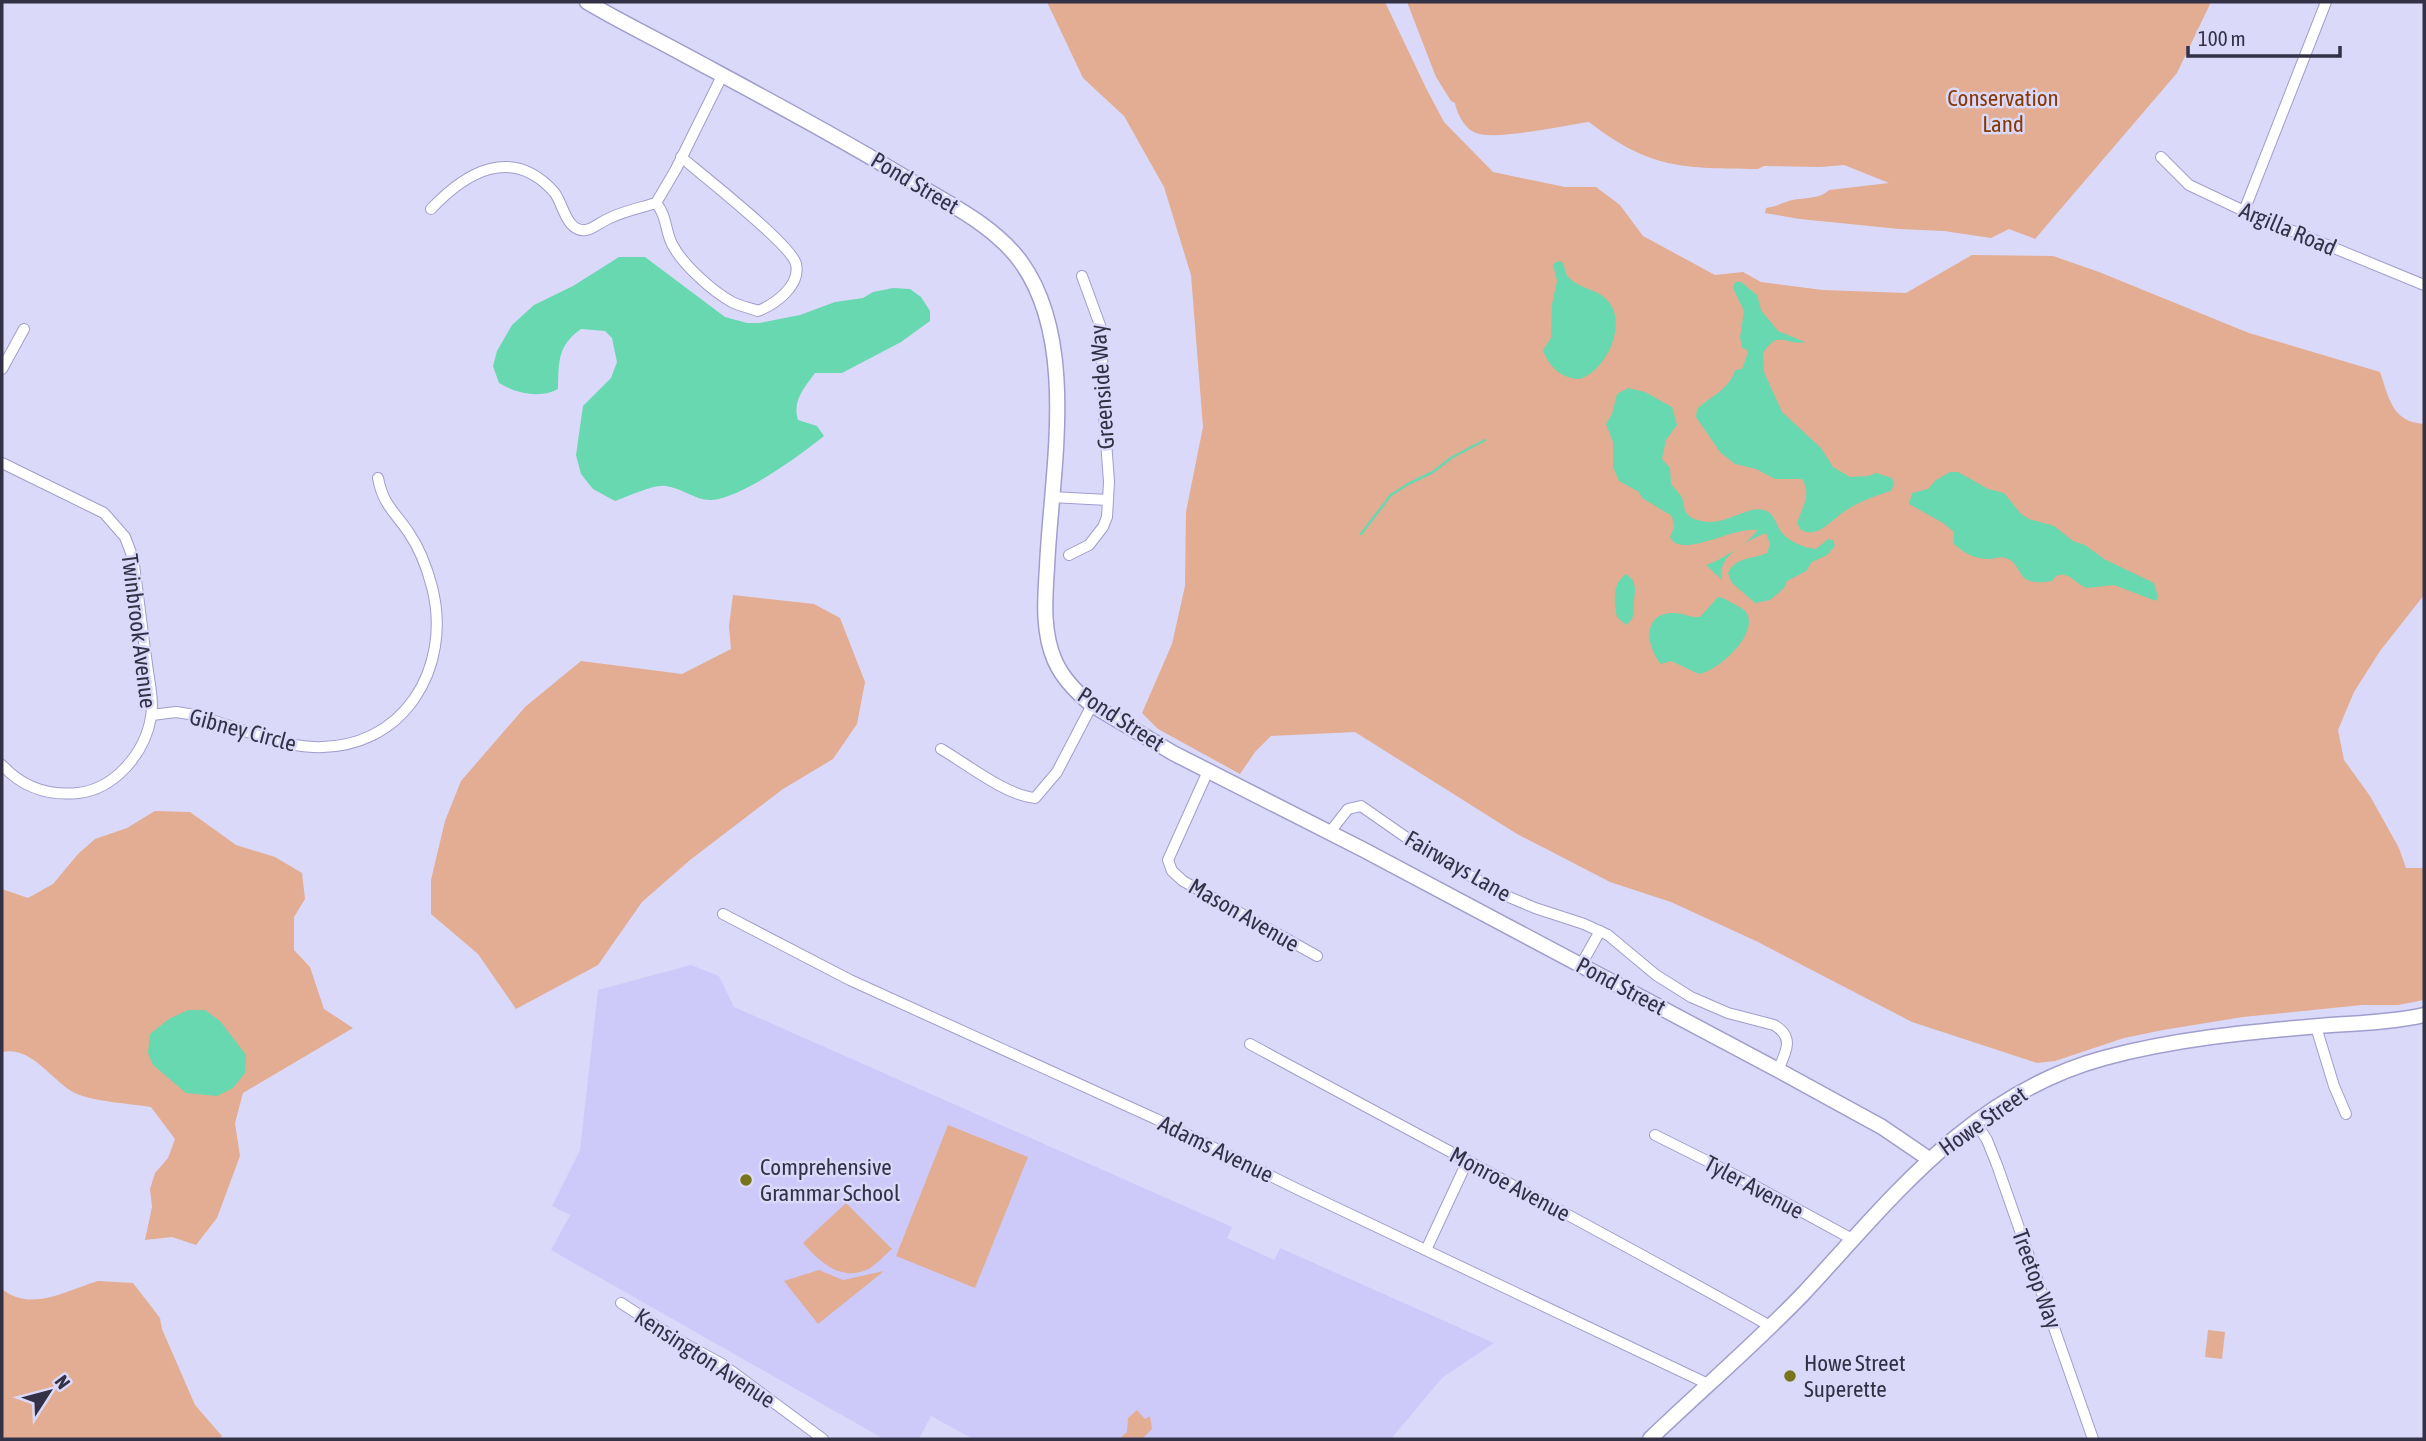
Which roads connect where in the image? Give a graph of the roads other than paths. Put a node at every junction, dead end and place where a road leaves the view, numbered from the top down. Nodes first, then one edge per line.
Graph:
1 (587, 2) edge
2 (2326, 2) edge
3 (722, 76) junction
4 (681, 157) junction
5 (2161, 157) dead end
6 (656, 203) junction
7 (430, 209) dead end
8 (2244, 211) junction
9 (1082, 276) dead end
10 (2424, 285) edge
11 (24, 329) dead end
12 (4, 362) edge
13 (2, 463) edge
14 (378, 478) dead end
15 (1051, 497) junction
16 (1108, 500) junction
17 (1069, 555) dead end
18 (1092, 705) junction
19 (152, 715) junction
20 (942, 749) dead end
21 (2, 765) edge
22 (1208, 771) junction
23 (1330, 832) junction
24 (723, 914) dead end
25 (1600, 931) junction
26 (1317, 956) dead end
27 (1581, 965) junction
28 (2424, 1015) edge
29 (2316, 1027) junction
30 (1250, 1044) dead end
31 (1778, 1070) junction
32 (2346, 1114) dead end
33 (1975, 1121) junction
34 (1655, 1135) dead end
35 (1929, 1159) junction
36 (1467, 1162) junction
37 (1852, 1239) junction
38 (1426, 1250) junction
39 (621, 1303) dead end
40 (1770, 1326) junction
41 (1708, 1384) junction
42 (823, 1439) edge
43 (1650, 1439) edge
44 (2092, 1439) edge

1 - 3 street, Pond Street
2 - 8 street
3 - 4 street
3 - 15 street, Pond Street
4 - 6 street
4 - 6 street
5 - 8 street, Argilla Road
6 - 7 street
8 - 10 street, Argilla Road
9 - 16 street, Greenside Way
11 - 12 street
13 - 19 street, Twinbrook Avenue
14 - 19 street, Gibney Circle
15 - 16 street
15 - 18 street, Pond Street
16 - 17 street, Greenside Way
18 - 20 street
18 - 22 street, Pond Street
19 - 21 street, Twinbrook Avenue
22 - 23 street, Pond Street
22 - 26 street, Mason Avenue
23 - 25 street, Fairways Lane
23 - 27 street, Pond Street
24 - 38 street, Adams Avenue
25 - 27 street
25 - 31 street, Fairways Lane
27 - 31 street, Pond Street
28 - 29 street, Howe Street
29 - 32 street
29 - 33 street, Howe Street
30 - 36 street, Monroe Avenue
31 - 35 street, Pond Street
33 - 35 street, Howe Street
33 - 44 street, Treetop Way
34 - 37 street, Tyler Avenue
35 - 37 street, Howe Street
36 - 38 street
36 - 40 street, Monroe Avenue
37 - 40 street, Howe Street
38 - 41 street, Adams Avenue
39 - 42 street, Kensington Avenue
40 - 41 street, Howe Street
41 - 43 street, Howe Street

